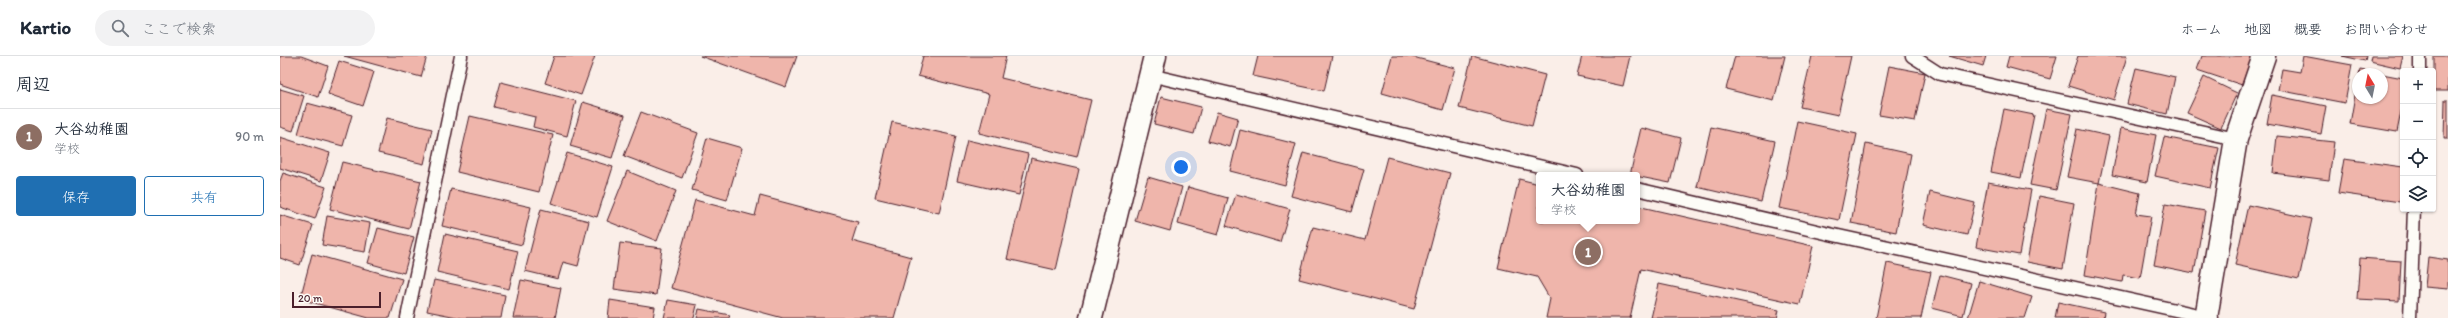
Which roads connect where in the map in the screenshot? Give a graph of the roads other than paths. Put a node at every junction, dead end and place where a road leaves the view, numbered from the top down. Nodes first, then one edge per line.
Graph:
1 (461, 56) edge
2 (1912, 56) edge
3 (2264, 56) edge
4 (2420, 56) edge
5 (1152, 66) edge
6 (2420, 68) edge
7 (2236, 139) junction
8 (1565, 172) edge
9 (1640, 190) edge
10 (2414, 212) edge
11 (407, 318) edge
12 (1090, 318) edge
13 (2209, 318) edge
14 (2410, 318) edge

1 - 11 lane
2 - 7 lane
3 - 7 street
4 - 6 lane
5 - 8 lane
5 - 12 street
7 - 13 street
9 - 13 lane
10 - 14 lane

